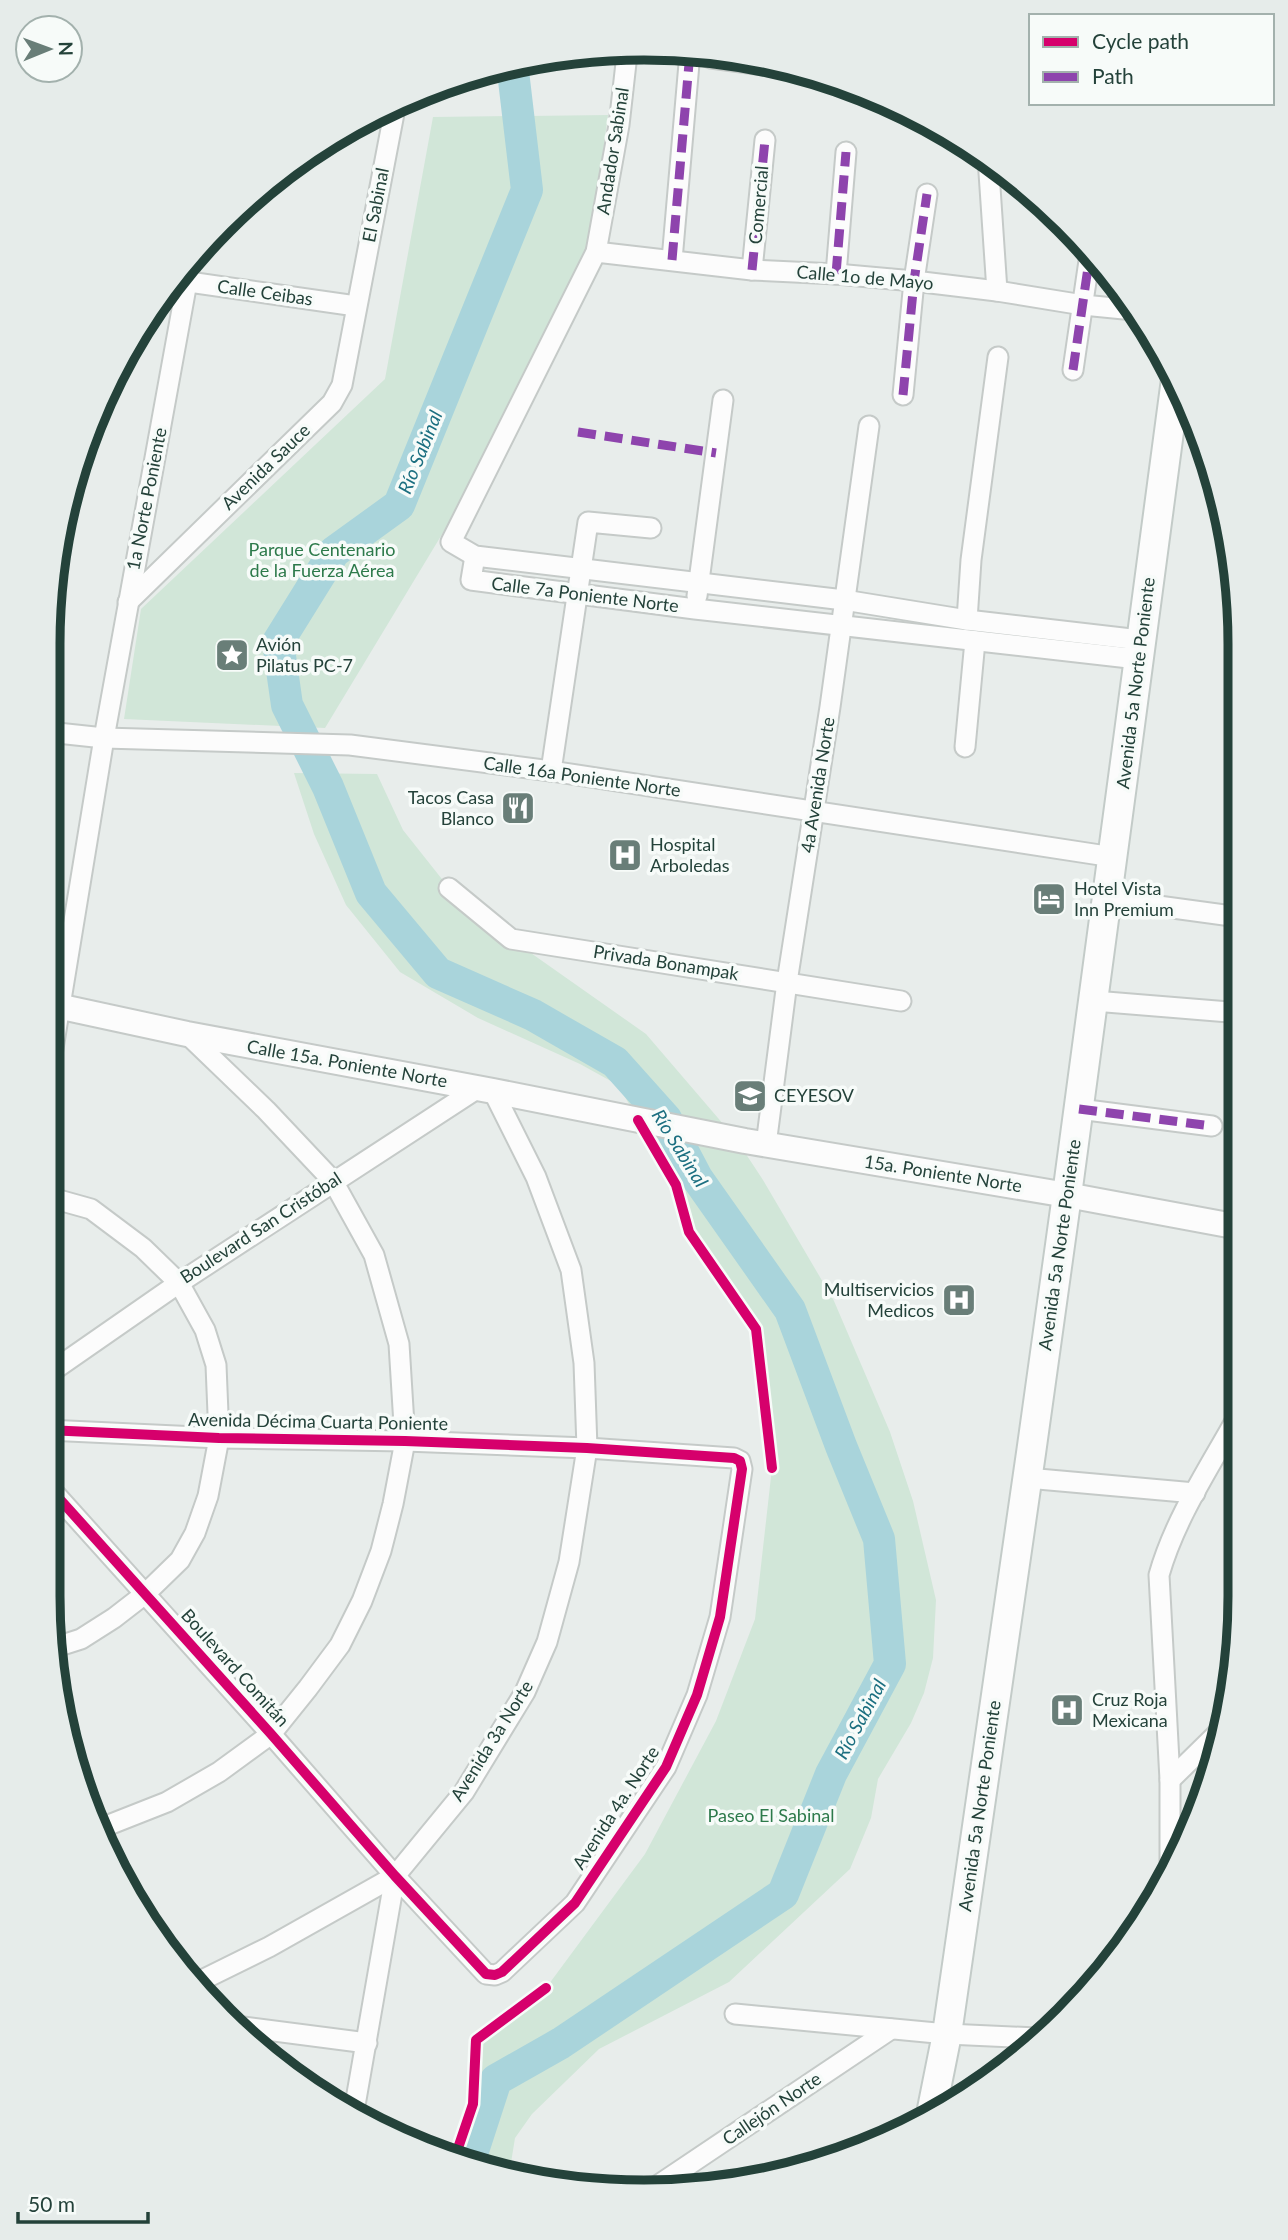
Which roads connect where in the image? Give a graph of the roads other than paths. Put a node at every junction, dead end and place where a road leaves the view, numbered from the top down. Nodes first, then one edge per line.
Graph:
1 (626, 60) edge
2 (689, 62) edge
3 (393, 116) edge
4 (765, 140) dead end
5 (846, 152) dead end
6 (989, 172) edge
7 (927, 194) dead end
8 (596, 252) junction
9 (672, 260) junction
10 (1088, 265) edge
11 (752, 270) junction
12 (836, 274) junction
13 (914, 281) junction
14 (185, 283) edge
15 (180, 288) edge
16 (997, 291) junction
17 (1083, 305) junction
18 (356, 306) junction
19 (1123, 309) edge
20 (998, 357) dead end
21 (1073, 370) dead end
22 (903, 395) dead end
23 (1174, 397) edge
24 (723, 400) dead end
25 (869, 426) dead end
26 (650, 528) dead end
27 (475, 556) junction
28 (581, 570) junction
29 (699, 583) junction
30 (578, 595) junction
31 (844, 600) junction
32 (128, 603) junction
33 (695, 609) junction
34 (967, 620) junction
35 (841, 625) junction
36 (975, 641) junction
37 (1139, 649) junction
38 (60, 733) edge
39 (104, 738) junction
40 (965, 747) dead end
41 (551, 771) junction
42 (813, 811) junction
43 (1113, 857) junction
44 (449, 888) dead end
45 (1107, 898) junction
46 (1228, 914) edge
47 (60, 968) edge
48 (788, 982) junction
49 (901, 1001) dead end
50 (1094, 1001) junction
51 (60, 1007) edge
52 (1228, 1012) edge
53 (187, 1034) junction
54 (485, 1090) junction
55 (1079, 1109) junction
56 (647, 1122) joint
57 (1212, 1126) dead end
58 (766, 1145) junction
59 (333, 1181) junction
60 (1068, 1195) junction
61 (60, 1200) edge
62 (1228, 1225) edge
63 (179, 1283) junction
64 (60, 1366) edge
65 (60, 1431) edge
66 (1228, 1435) edge
67 (219, 1438) junction
68 (405, 1441) junction
69 (587, 1448) junction
70 (1027, 1478) junction
71 (1195, 1493) junction
72 (60, 1499) edge
73 (145, 1594) junction
74 (62, 1645) edge
75 (271, 1734) junction
76 (1210, 1740) edge
77 (1170, 1780) junction
78 (107, 1825) edge
79 (1170, 1851) edge
80 (395, 1876) junction
81 (203, 1979) edge
82 (735, 2014) dead end
83 (252, 2028) edge
84 (891, 2029) junction
85 (947, 2034) junction
86 (1026, 2038) edge
87 (367, 2043) junction
88 (934, 2103) edge
89 (355, 2104) edge
90 (667, 2179) edge

1 - 8 street, Andador Sabinal
2 - 9 street
3 - 18 street, El Sabinal
4 - 11 street, Comercial
5 - 12 street
6 - 16 street
7 - 13 street
8 - 9 street, Calle 1o de Mayo
8 - 27 street, Andador Sabinal
9 - 11 street, Calle 1o de Mayo
10 - 17 street
11 - 12 street, Calle 1o de Mayo
12 - 13 street, Calle 1o de Mayo
13 - 16 street, Calle 1o de Mayo
13 - 22 street
14 - 18 street, Calle Ceibas
15 - 32 street, 1a Norte Poniente
16 - 17 street, Calle 1o de Mayo
17 - 19 street, Calle 1o de Mayo
17 - 21 street
18 - 32 street, Avenida Sauce
20 - 34 street
23 - 37 main road, Avenida 5a Norte Poniente
24 - 29 street
25 - 31 street, 4a Avenida Norte
26 - 28 street
27 - 28 street, Calle 7a Poniente Norte
27 - 30 street, Calle 7a Poniente Norte
28 - 29 street, Calle 7a Poniente Norte
28 - 30 street
29 - 31 street, Calle 7a Poniente Norte
29 - 33 street
30 - 33 street, Calle 7a Poniente Norte
30 - 41 street
31 - 34 street, Calle 7a Poniente Norte
31 - 35 street, 4a Avenida Norte
32 - 39 street, 1a Norte Poniente
33 - 35 street, Calle 7a Poniente Norte
34 - 37 street, Calle 7a Poniente Norte
35 - 36 street, Calle 7a Poniente Norte
35 - 42 street, 4a Avenida Norte
36 - 37 street, Calle 7a Poniente Norte
36 - 40 street
37 - 43 main road, Avenida 5a Norte Poniente
38 - 39 street, Calle 16a Poniente Norte
39 - 41 street, Calle 16a Poniente Norte
39 - 47 street, 1a Norte Poniente
41 - 42 street, Calle 16a Poniente Norte
42 - 43 street, Calle 16a Poniente Norte
42 - 48 street, 4a Avenida Norte
43 - 45 main road, Avenida 5a Norte Poniente
44 - 48 street, Privada Bonampak
45 - 46 street
45 - 50 main road, Avenida 5a Norte Poniente
48 - 49 street, Privada Bonampak
48 - 58 street, 4a Avenida Norte
50 - 52 street
50 - 55 main road, Avenida 5a Norte Poniente
51 - 53 street, Calle 15a. Poniente Norte
53 - 54 street, Calle 15a. Poniente Norte
53 - 59 street
54 - 56 street, Calle 15a. Poniente Norte
54 - 59 street, Boulevard San Cristóbal
54 - 69 street, Avenida 3a Norte
55 - 57 street
55 - 60 main road, Avenida 5a Norte Poniente
56 - 58 street, 15a. Poniente Norte
58 - 60 street, 15a. Poniente Norte
59 - 63 street, Boulevard San Cristóbal
59 - 68 street
60 - 62 street, 15a. Poniente Norte
60 - 70 main road, Avenida 5a Norte Poniente
61 - 63 street
63 - 64 street, Boulevard San Cristóbal
63 - 67 street
65 - 67 street, Avenida Décima Cuarta Poniente
66 - 71 street
67 - 68 street, Avenida Décima Cuarta Poniente
67 - 73 street
68 - 69 street, Avenida Décima Cuarta Poniente
68 - 75 street
69 - 80 street, Avenida 3a Norte
69 - 80 street, Avenida 4a. Norte
70 - 71 street
70 - 85 main road, Avenida 5a Norte Poniente
71 - 77 street
72 - 73 street, Boulevard Comitán
73 - 74 street
73 - 75 street, Boulevard Comitán
75 - 78 street
75 - 80 street, Boulevard Comitán
76 - 77 street
77 - 79 street
80 - 81 street, Avenida 3a Norte
80 - 87 street
82 - 84 street
83 - 87 street
84 - 85 street
84 - 90 street, Callejón Norte
85 - 86 street
85 - 88 main road, Avenida 5a Norte Poniente
87 - 89 street

